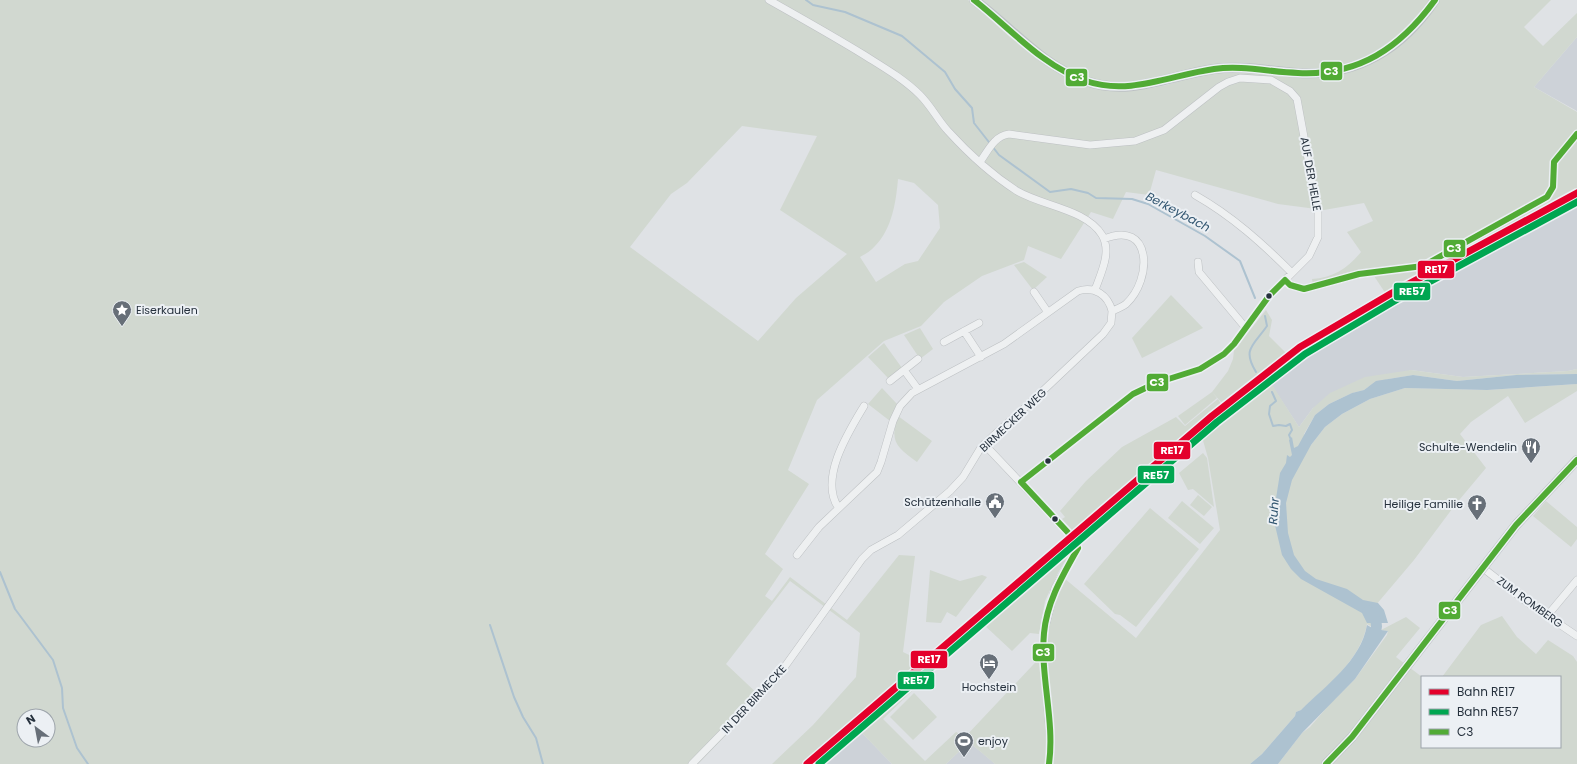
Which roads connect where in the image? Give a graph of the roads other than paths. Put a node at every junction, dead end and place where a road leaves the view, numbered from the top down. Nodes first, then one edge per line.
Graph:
1 (769, 0) edge
2 (974, 0) edge
3 (1435, 0) edge
4 (1273, 76) junction
5 (1577, 134) edge
6 (980, 162) junction
7 (1194, 195) dead end
8 (1104, 239) junction
9 (1198, 262) dead end
10 (1292, 273) junction
11 (1285, 280) junction
12 (1096, 290) junction
13 (1034, 292) dead end
14 (1047, 311) junction
15 (1112, 311) junction
16 (979, 322) dead end
17 (1245, 327) junction
18 (964, 331) junction
19 (944, 342) dead end
20 (982, 357) junction
21 (918, 359) dead end
22 (904, 370) junction
23 (890, 381) dead end
24 (918, 389) junction
25 (864, 406) dead end
26 (984, 444) junction
27 (1577, 460) edge
28 (1021, 482) junction
29 (838, 507) junction
30 (797, 555) dead end
31 (1483, 568) junction
32 (1577, 580) edge
33 (826, 610) joint
34 (1547, 616) junction
35 (1577, 636) edge
36 (692, 764) edge
37 (1049, 764) edge
38 (1326, 764) edge

1 - 6 street
2 - 4 street
3 - 4 street
4 - 6 street
4 - 10 street, AUF DER HELLE
5 - 11 street
6 - 8 street
7 - 10 street
8 - 12 street
8 - 15 street
9 - 17 street
10 - 11 street, AUF DER HELLE
11 - 17 street, AUF DER HELLE
12 - 14 street
12 - 15 street
13 - 14 street
14 - 20 street
15 - 26 street, BIRMECKER WEG
16 - 18 street
17 - 28 street, AUF DER HELLE
18 - 19 street
18 - 20 street
20 - 24 street
21 - 22 street
22 - 23 street
22 - 24 street
24 - 29 street
25 - 29 street
26 - 28 street
26 - 33 street, BIRMECKER WEG
27 - 31 street
28 - 37 street
29 - 30 street
31 - 34 street, ZUM ROMBERG
31 - 38 street
32 - 34 street
33 - 36 street, IN DER BIRMECKE
34 - 35 street, ZUM ROMBERG

